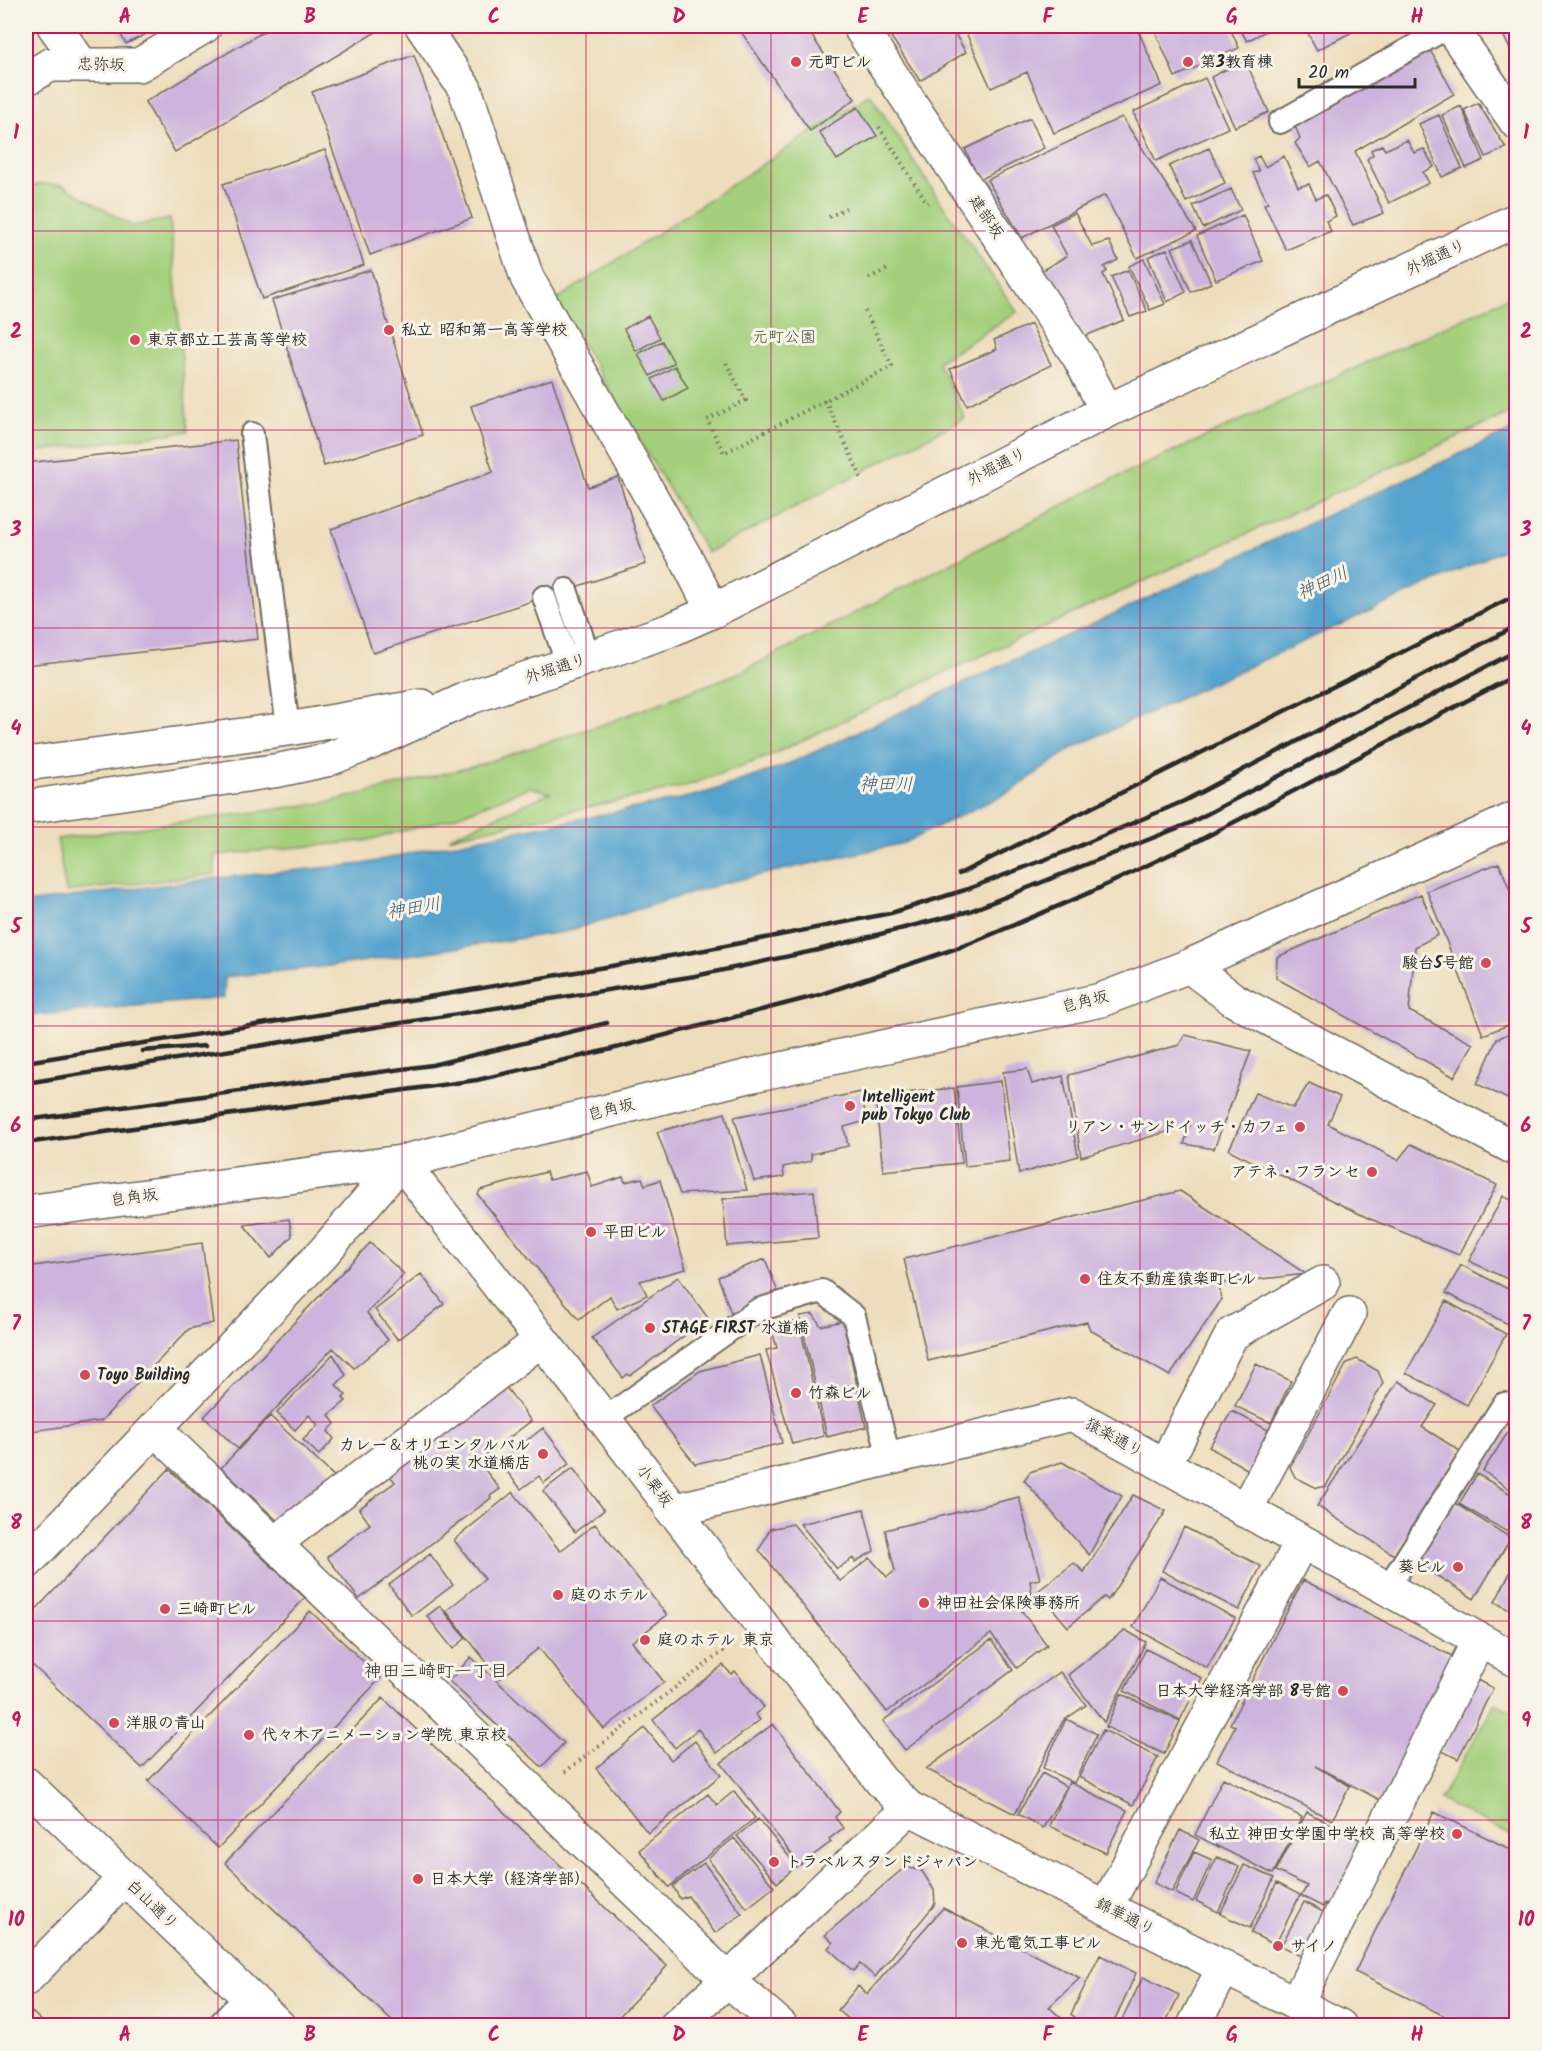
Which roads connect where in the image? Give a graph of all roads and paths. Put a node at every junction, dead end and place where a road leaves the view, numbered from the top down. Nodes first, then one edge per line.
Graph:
1 (54, 26) edge
2 (205, 26) edge
3 (422, 26) edge
4 (859, 26) edge
5 (1450, 26) edge
6 (82, 64) junction
7 (26, 79) edge
8 (1280, 122) dead end
9 (1516, 122) edge
10 (846, 208) dead end
11 (829, 217) dead end
12 (1516, 220) edge
13 (888, 269) dead end
14 (869, 278) dead end
15 (865, 310) dead end
16 (726, 363) dead end
17 (825, 400) junction
18 (1107, 411) junction
19 (252, 434) dead end
20 (863, 481) dead end
21 (566, 590) dead end
22 (544, 597) dead end
23 (713, 611) junction
24 (579, 662) junction
25 (471, 697) junction
26 (288, 729) junction
27 (26, 764) edge
28 (26, 807) edge
29 (1516, 818) edge
30 (1189, 966) junction
31 (1516, 1149) edge
32 (401, 1162) junction
33 (26, 1212) edge
34 (1323, 1283) dead end
35 (1349, 1314) dead end
36 (541, 1340) junction
37 (1516, 1410) edge
38 (604, 1419) junction
39 (155, 1429) junction
40 (1175, 1445) dead end
41 (889, 1458) junction
42 (672, 1511) junction
43 (1245, 1511) junction
44 (275, 1543) junction
45 (1301, 1543) junction
46 (26, 1563) edge
47 (1387, 1589) junction
48 (1479, 1640) junction
49 (727, 1648) dead end
50 (1516, 1660) edge
51 (26, 1784) edge
52 (536, 1794) junction
53 (909, 1808) junction
54 (124, 1878) junction
55 (1106, 1907) junction
56 (1224, 1967) junction
57 (26, 1979) edge
58 (728, 1980) junction
59 (246, 1996) junction
60 (1296, 2004) junction
61 (218, 2025) edge
62 (279, 2025) edge
63 (676, 2025) edge
64 (781, 2025) edge
65 (1194, 2025) edge
66 (1340, 2025) edge

1 - 6 street
2 - 6 street, 忠弥坂
3 - 23 street
4 - 18 street, 建部坂
5 - 8 lane
5 - 9 street
6 - 7 street, 忠弥坂
10 - 11 path
12 - 18 street, 外堀通り
13 - 14 path
15 - 17 path
16 - 17 path
17 - 20 path
18 - 23 street, 外堀通り
19 - 26 lane
21 - 24 lane
22 - 24 lane
23 - 24 street, 外堀通り
24 - 25 street, 外堀通り
25 - 26 street, 外堀通り
25 - 28 street, 外堀通り
26 - 27 street, 外堀通り
29 - 30 street, 皀角坂
30 - 31 street
30 - 32 street, 皀角坂
32 - 33 street, 皀角坂
32 - 36 street, 小栗坂
32 - 39 street
34 - 40 street
35 - 43 street
36 - 38 street, 小栗坂
36 - 44 street
37 - 47 lane
38 - 41 lane
38 - 42 street, 小栗坂
39 - 44 street
39 - 46 street
41 - 42 street, 猿楽通り
41 - 43 street, 猿楽通り
42 - 53 street, 小栗坂
43 - 45 street, 猿楽通り
44 - 52 street
45 - 47 street, 猿楽通り
45 - 55 street
47 - 48 street, 猿楽通り
48 - 50 street, 猿楽通り
48 - 60 street
49 - 52 path
51 - 54 street, 白山通り
52 - 58 street
53 - 55 street, 錦華通り
53 - 58 street
54 - 57 street
54 - 59 street, 白山通り
55 - 56 street, 錦華通り
56 - 60 street, 錦華通り
56 - 65 street
58 - 63 street
58 - 64 street
59 - 61 lane
59 - 62 street, 白山通り
60 - 66 street, 錦華通り

